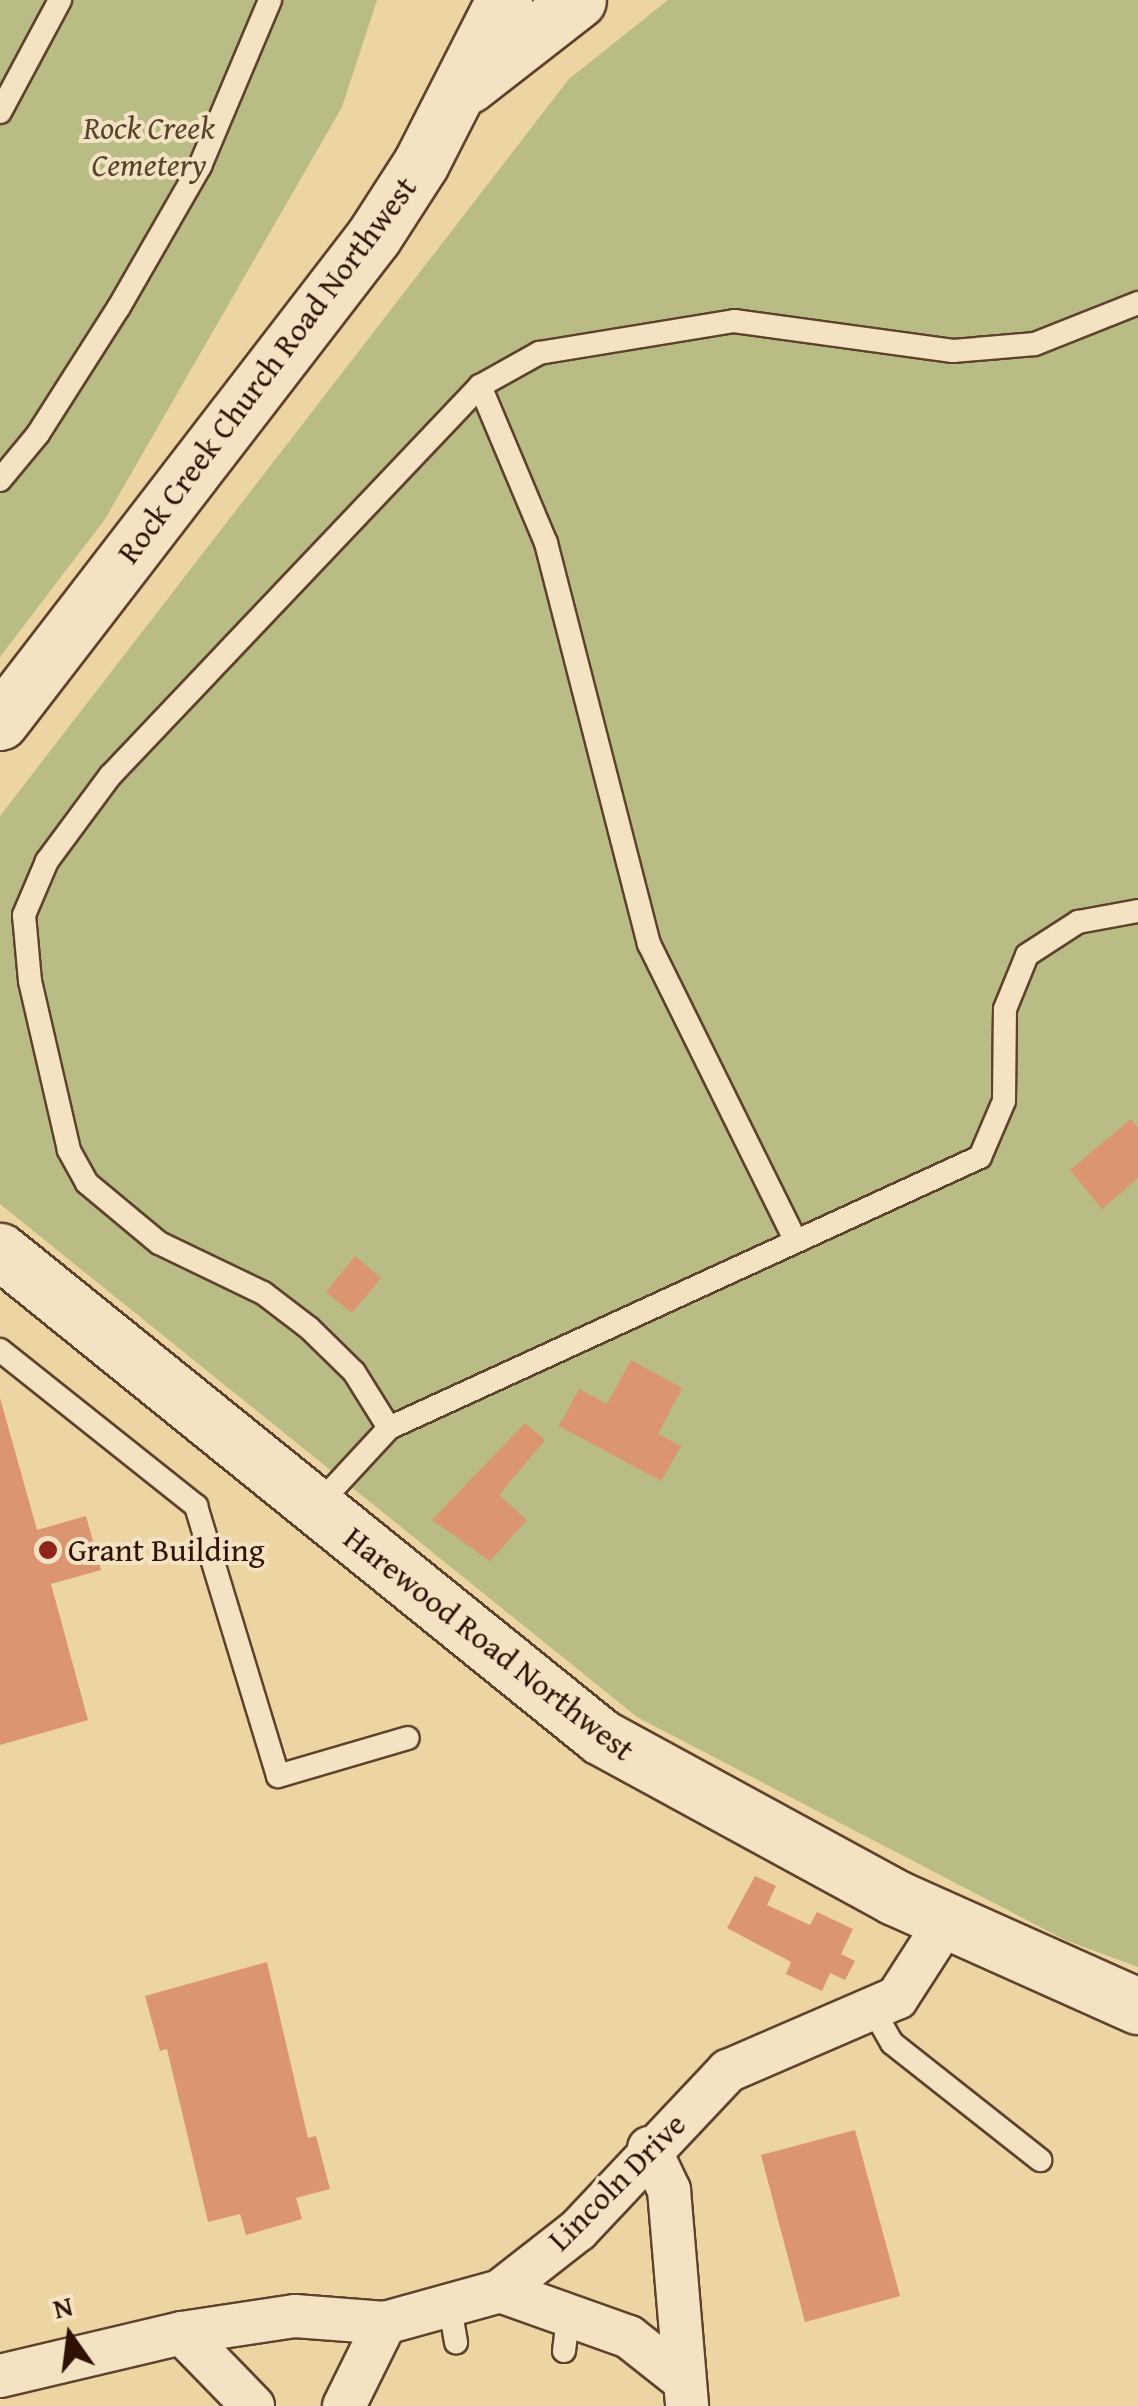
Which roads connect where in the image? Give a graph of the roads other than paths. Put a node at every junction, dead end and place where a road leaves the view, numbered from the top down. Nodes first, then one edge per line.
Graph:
1 (60, 0) edge
2 (270, 0) edge
3 (504, 0) edge
4 (578, 0) edge
5 (459, 93) junction
6 (0, 112) edge
7 (1138, 303) edge
8 (480, 386) junction
9 (0, 480) edge
10 (0, 722) edge
11 (1138, 911) edge
12 (796, 1241) junction
13 (0, 1251) edge
14 (0, 1350) edge
15 (389, 1428) junction
16 (315, 1508) junction
17 (408, 1738) dead end
18 (946, 1922) junction
19 (1138, 2006) edge
20 (872, 2008) junction
21 (649, 2148) junction
22 (1040, 2160) dead end
23 (500, 2292) junction
24 (385, 2324) junction
25 (182, 2332) junction
26 (0, 2376) edge
27 (684, 2392) edge
28 (253, 2406) edge
29 (344, 2406) edge

1 - 6 lane
2 - 9 lane
3 - 5 street, Rock Creek Church Road Northwest
4 - 5 street
5 - 10 street, Rock Creek Church Road Northwest
7 - 8 lane
8 - 12 lane
8 - 15 lane
11 - 12 lane
12 - 15 lane
13 - 16 street, Harewood Road Northwest
14 - 17 lane
15 - 16 lane
16 - 18 street, Harewood Road Northwest
18 - 19 street, Harewood Road Northwest
18 - 20 street, Lincoln Drive
20 - 21 street, Lincoln Drive
20 - 22 lane
21 - 23 street, Lincoln Drive
21 - 27 street
23 - 24 street, Lincoln Drive
23 - 27 street
24 - 25 street, Lincoln Drive
24 - 29 street
25 - 26 street, Lincoln Drive
25 - 28 street

